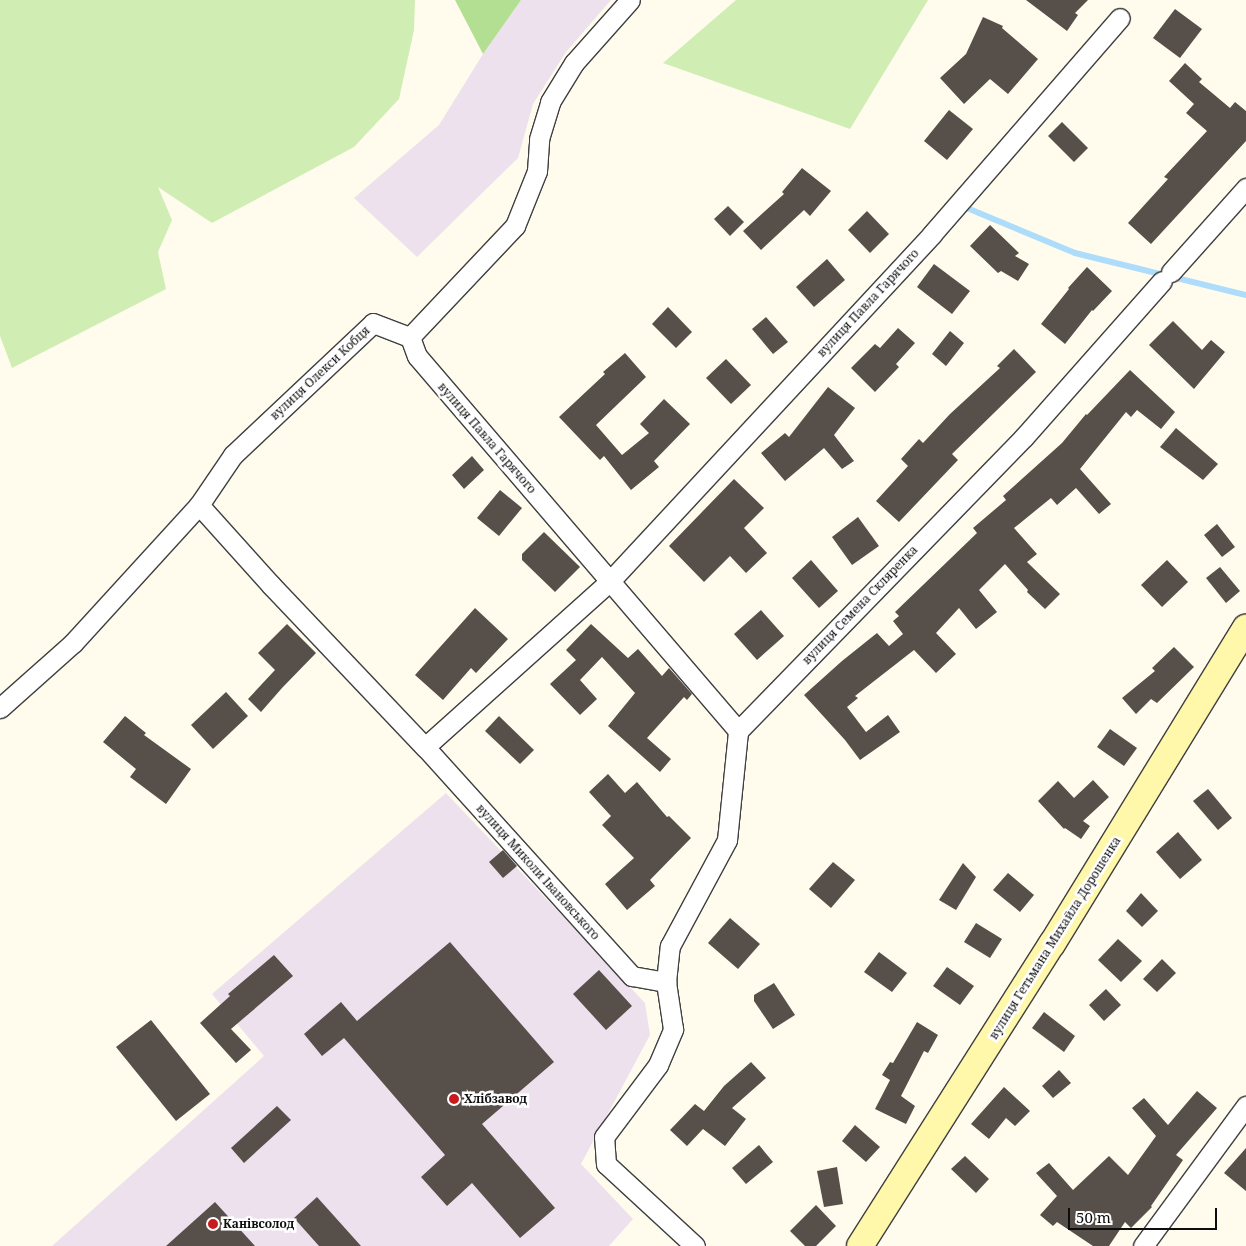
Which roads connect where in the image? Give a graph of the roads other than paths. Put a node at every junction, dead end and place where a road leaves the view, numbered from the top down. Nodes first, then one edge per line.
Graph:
1 (630, 0) edge
2 (1120, 18) dead end
3 (1246, 188) edge
4 (410, 337) junction
5 (199, 505) junction
6 (610, 581) junction
7 (1246, 628) edge
8 (0, 708) edge
9 (738, 730) junction
10 (425, 746) junction
11 (666, 982) junction
12 (1246, 1106) edge
13 (695, 1246) edge
14 (860, 1246) edge
15 (1142, 1246) edge

1 - 4 street
2 - 6 street, вулиця Павла Гарячого
3 - 9 street, вулиця Семена Скляренка
4 - 5 street, вулиця Олекси Кобця
4 - 6 street, вулиця Павла Гарячого
5 - 8 street, вулиця Олекси Кобця
5 - 10 street, вулиця Миколи Івановського
6 - 9 street, вулиця Павла Гарячого
6 - 10 street, вулиця Павла Гарячого
7 - 14 street, вулиця Гетьмана Михайла Дорошенка
9 - 11 street
10 - 11 street, вулиця Миколи Івановського
11 - 13 street
12 - 15 street

